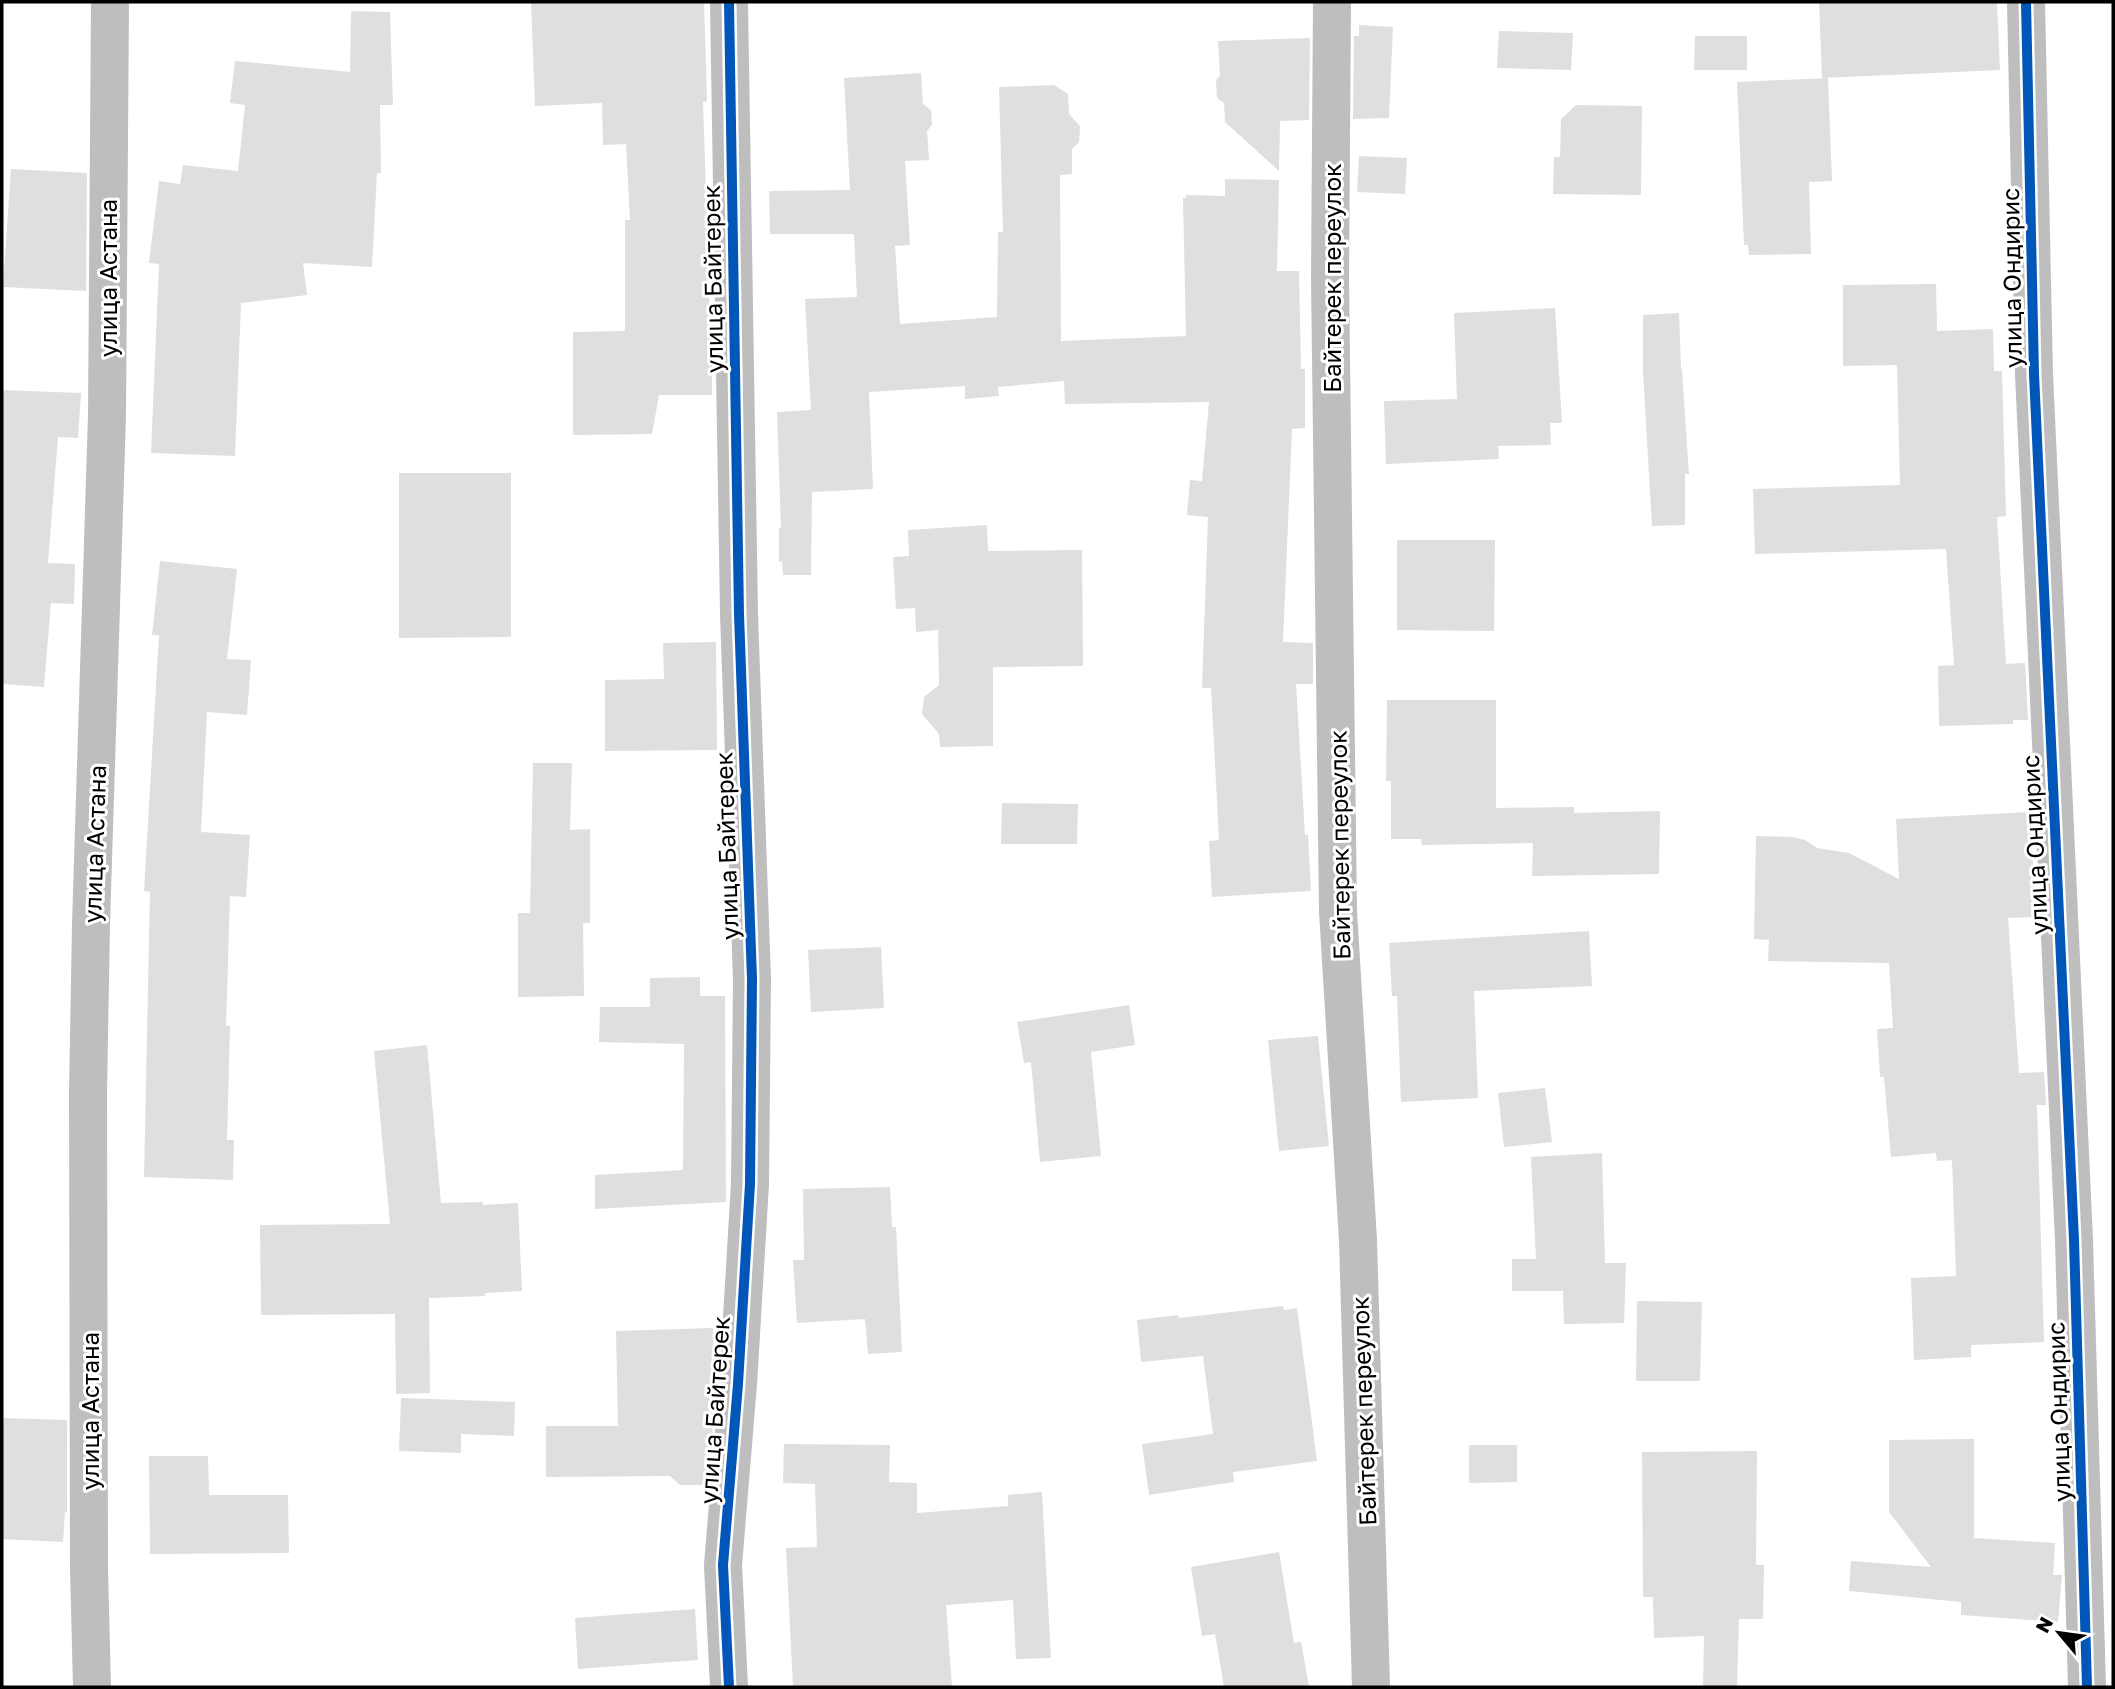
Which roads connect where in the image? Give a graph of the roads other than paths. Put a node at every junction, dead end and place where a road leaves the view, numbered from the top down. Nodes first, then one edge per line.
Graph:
1 (110, 2) edge
2 (729, 2) edge
3 (1332, 2) edge
4 (2026, 2) edge
5 (92, 1687) edge
6 (729, 1687) edge
7 (1371, 1687) edge
8 (2087, 1687) edge

1 - 5 street, улица Астана
2 - 6 street, улица Байтерек
3 - 7 street, Байтерек переулок
4 - 8 street, улица Ондирис

